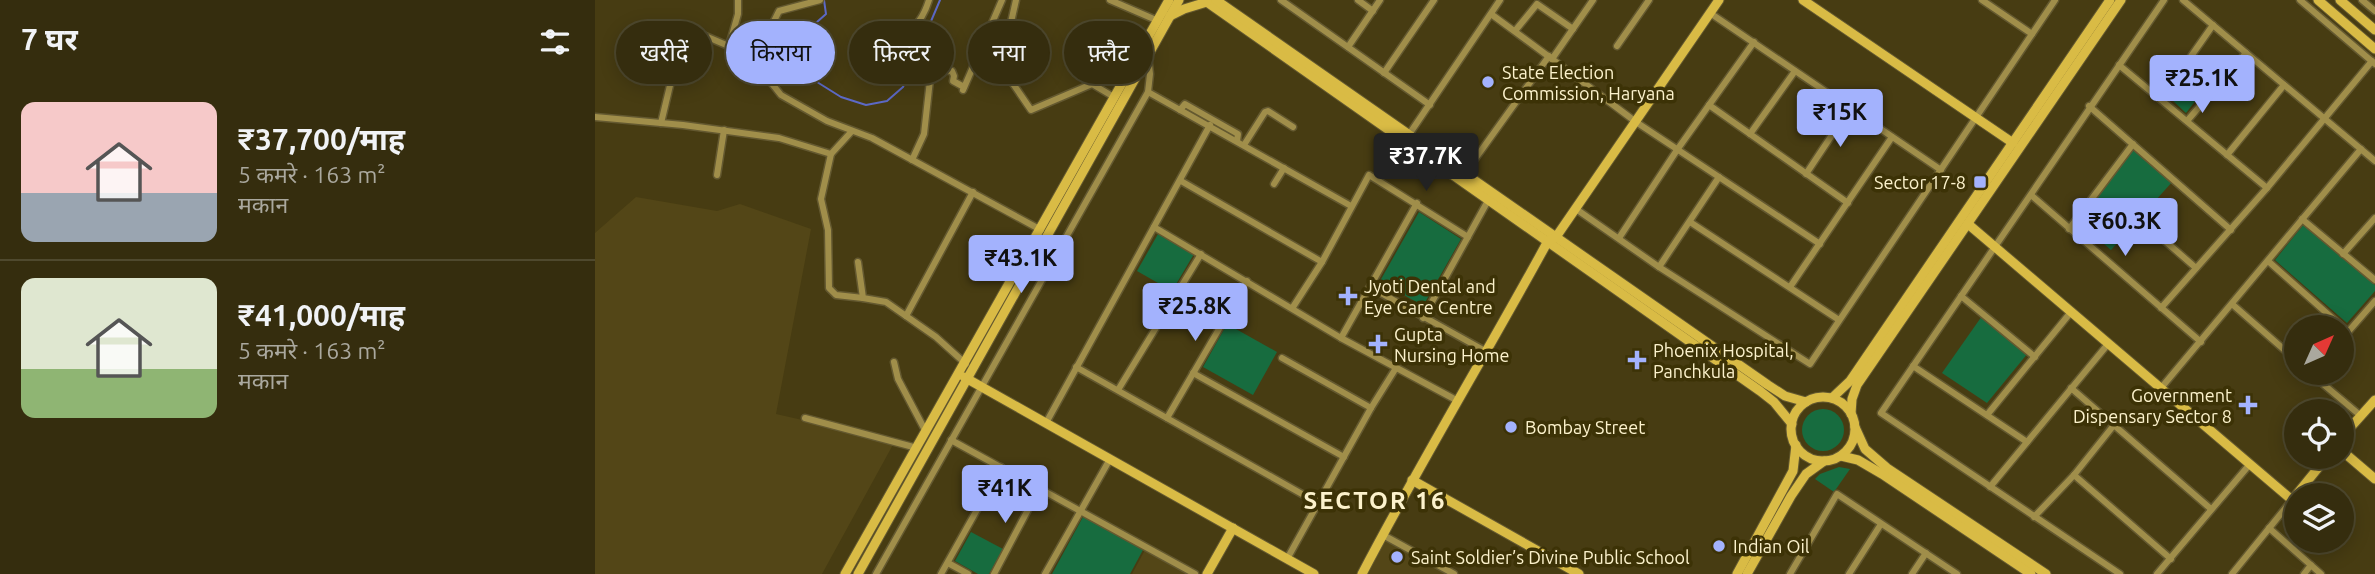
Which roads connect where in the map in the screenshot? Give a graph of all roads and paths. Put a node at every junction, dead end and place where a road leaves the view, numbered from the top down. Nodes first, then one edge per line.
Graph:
1 (738, 0) edge
2 (820, 0) edge
3 (929, 0) edge
4 (1002, 0) edge
5 (1016, 0) edge
6 (1110, 0) edge
7 (1169, 0) edge
8 (1179, 0) edge
9 (1281, 0) edge
10 (1358, 0) edge
11 (1380, 0) edge
12 (1434, 0) edge
13 (1500, 0) edge
14 (1593, 0) edge
15 (1649, 0) edge
16 (1719, 0) edge
17 (1803, 0) edge
18 (1982, 0) edge
19 (2055, 0) edge
20 (2110, 0) edge
21 (2121, 0) edge
22 (2164, 0) edge
23 (2183, 0) edge
24 (2300, 0) edge
25 (2318, 0) edge
26 (2340, 0) edge
27 (2362, 0) edge
28 (1209, 1) edge
29 (1373, 11) junction
30 (2375, 11) edge
31 (1710, 13) junction
32 (1491, 14) junction
33 (1169, 17) junction
34 (1156, 20) junction
35 (736, 21) edge
36 (774, 21) edge
37 (919, 21) edge
38 (2213, 25) junction
39 (1573, 29) junction
40 (2375, 30) edge
41 (1515, 31) junction
42 (2032, 34) junction
43 (1754, 42) junction
44 (726, 45) edge
45 (1153, 45) edge
46 (1617, 46) dead end
47 (1348, 47) junction
48 (2375, 49) edge
49 (2246, 53) junction
50 (1551, 57) junction
51 (2373, 62) edge
52 (2119, 65) junction
53 (1795, 71) junction
54 (1384, 73) junction
55 (954, 82) edge
56 (773, 84) edge
57 (928, 84) edge
58 (1130, 84) edge
59 (1149, 84) edge
60 (2284, 85) junction
61 (1148, 92) junction
62 (1114, 97) junction
63 (2161, 99) junction
64 (1430, 105) junction
65 (1709, 105) junction
66 (2089, 106) junction
67 (1850, 108) junction
68 (1180, 110) junction
69 (595, 117) edge
70 (1975, 117) junction
71 (2323, 118) junction
72 (2187, 121) junction
73 (1636, 122) junction
74 (661, 123) junction
75 (1210, 125) junction
76 (1293, 127) dead end
77 (724, 130) junction
78 (852, 131) junction
79 (1751, 134) junction
80 (1892, 137) junction
81 (1407, 138) junction
82 (2013, 142) junction
83 (1240, 143) junction
84 (2133, 144) junction
85 (2361, 149) junction
86 (1677, 150) junction
87 (831, 154) junction
88 (2227, 155) junction
89 (912, 160) junction
90 (2375, 161) edge
91 (1284, 168) junction
92 (1941, 170) junction
93 (1465, 173) junction
94 (1806, 174) junction
95 (717, 175) dead end
96 (1719, 177) junction
97 (1181, 181) junction
98 (1274, 184) dead end
99 (2266, 188) junction
100 (973, 192) junction
101 (2031, 195) junction
102 (1491, 196) junction
103 (1417, 203) junction
104 (1849, 203) junction
105 (1351, 206) junction
106 (1576, 209) junction
107 (2375, 218) edge
108 (2302, 219) junction
109 (2142, 221) dead end
110 (1690, 222) junction
111 (1968, 224) junction
112 (1154, 227) junction
113 (2069, 229) junction
114 (2231, 230) junction
115 (1044, 232) junction
116 (1468, 237) junction
117 (1619, 238) junction
118 (1552, 239) junction
119 (1820, 244) junction
120 (1995, 247) junction
121 (1201, 254) junction
122 (2343, 254) junction
123 (2268, 261) junction
124 (858, 262) dead end
125 (1322, 262) junction
126 (1659, 267) junction
127 (2196, 268) junction
128 (2375, 280) edge
129 (1247, 281) junction
130 (1370, 287) junction
131 (1790, 287) junction
132 (1961, 296) junction
133 (863, 298) junction
134 (2375, 301) edge
135 (2232, 304) junction
136 (1293, 307) junction
137 (2161, 307) junction
138 (2071, 312) junction
139 (2330, 315) edge
140 (906, 316) junction
141 (1423, 318) junction
142 (1839, 320) junction
143 (2354, 326) edge
144 (1341, 338) junction
145 (2201, 342) junction
146 (2108, 344) junction
147 (2284, 350) edge
148 (1487, 352) junction
149 (2035, 357) junction
150 (1282, 358) dead end
151 (894, 362) dead end
152 (964, 363) junction
153 (1913, 366) junction
154 (1076, 367) junction
155 (1396, 368) junction
156 (1193, 373) junction
157 (967, 374) junction
158 (2326, 385) edge
159 (980, 386) junction
160 (2071, 388) junction
161 (2161, 388) junction
162 (1118, 390) junction
163 (1832, 398) junction
164 (2375, 400) edge
165 (1458, 401) junction
166 (1806, 402) junction
167 (1371, 408) junction
168 (1851, 414) junction
169 (1987, 415) junction
170 (2361, 416) junction
171 (805, 418) dead end
172 (1167, 418) junction
173 (1046, 423) junction
174 (1792, 424) junction
175 (2354, 424) edge
176 (2114, 425) junction
177 (1855, 427) junction
178 (926, 432) junction
179 (951, 440) junction
180 (2027, 442) junction
181 (1796, 445) junction
182 (917, 448) junction
183 (1841, 456) junction
184 (1345, 457) junction
185 (1110, 459) junction
186 (1824, 461) junction
187 (2354, 461) edge
188 (2250, 464) junction
189 (1002, 467) junction
190 (2317, 469) edge
191 (2074, 475) junction
192 (2375, 479) edge
193 (1412, 480) junction
194 (2306, 483) edge
195 (1990, 487) junction
196 (1039, 489) junction
197 (2284, 493) edge
198 (1318, 503) junction
199 (2211, 509) junction
200 (2284, 510) edge
201 (1081, 512) junction
202 (2034, 516) junction
203 (1881, 524) junction
204 (1233, 528) junction
205 (2269, 528) junction
206 (1383, 534) junction
207 (1926, 553) junction
208 (1287, 559) junction
209 (2171, 559) junction
210 (948, 563) junction
211 (2311, 565) junction
212 (845, 574) edge
213 (858, 574) edge
214 (876, 574) edge
215 (941, 574) edge
216 (968, 574) edge
217 (994, 574) edge
218 (1045, 574) edge
219 (1195, 574) edge
220 (1207, 574) edge
221 (1314, 574) edge
222 (1362, 574) edge
223 (1454, 574) edge
224 (1579, 574) edge
225 (1737, 574) edge
226 (1747, 574) edge
227 (1790, 574) edge
228 (1849, 574) edge
229 (1912, 574) edge
230 (1957, 574) edge
231 (2031, 574) edge
232 (2046, 574) edge
233 (2120, 574) edge
234 (2157, 574) edge
235 (2232, 574) edge
236 (2304, 574) edge
237 (2321, 574) edge

1 - 35 street
2 - 36 street
3 - 37 street
4 - 55 street
5 - 62 street
6 - 34 street
7 - 34 street
8 - 33 street
9 - 47 street
10 - 29 street
11 - 29 street
12 - 54 street
13 - 32 street
14 - 39 street
15 - 46 street
16 - 31 street
17 - 70 street
18 - 42 street
19 - 42 street
20 - 82 street
21 - 111 street
22 - 52 street
23 - 38 street
24 - 51 street
25 - 48 street
26 - 40 street
27 - 30 street
28 - 33 street
28 - 81 street
29 - 47 street
31 - 43 street
31 - 73 street
32 - 41 street
32 - 64 street
33 - 45 street
34 - 62 street
38 - 49 street
38 - 63 street
39 - 41 street
39 - 50 street
41 - 50 street
42 - 70 street
43 - 53 street
43 - 65 street
44 - 74 street
47 - 54 street
49 - 60 street
49 - 72 street
50 - 73 street
50 - 93 street
51 - 71 street
52 - 63 street
52 - 66 street
53 - 67 street
53 - 79 street
54 - 64 street
56 - 78 street
57 - 89 street
58 - 115 street
59 - 61 street
60 - 71 street
60 - 88 street
61 - 68 street
61 - 159 street
62 - 115 street
63 - 72 street
64 - 81 street
65 - 79 street
65 - 86 street
66 - 84 street
66 - 101 street
67 - 80 street
67 - 94 street
68 - 75 street
68 - 83 street
69 - 74 street
70 - 82 street
70 - 92 street
71 - 85 street
71 - 99 street
72 - 88 street
73 - 86 street
73 - 106 street
74 - 77 street
75 - 83 street
75 - 97 street
76 - 83 street
77 - 87 street
77 - 95 street
78 - 87 street
78 - 89 street
79 - 94 street
80 - 92 street
80 - 104 street
81 - 93 street
81 - 102 street
82 - 163 street
83 - 91 street
84 - 113 street
84 - 114 street
85 - 90 street
85 - 108 street
86 - 96 street
86 - 117 street
87 - 133 street
88 - 99 street
89 - 100 street
91 - 98 street
91 - 105 street
92 - 142 street
93 - 102 street
94 - 104 street
96 - 110 street
96 - 119 street
97 - 112 street
97 - 125 street
99 - 114 street
100 - 115 street
100 - 140 street
101 - 113 street
101 - 120 street
102 - 116 street
102 - 118 street
103 - 105 street
103 - 116 street
103 - 130 street
104 - 119 street
105 - 125 street
106 - 117 street
106 - 118 street
107 - 122 street
108 - 122 street
108 - 123 street
109 - 127 street
110 - 126 street
110 - 131 street
111 - 120 street
111 - 168 street
112 - 121 street
112 - 154 street
113 - 137 street
114 - 127 street
115 - 152 street
115 - 157 street
116 - 141 street
117 - 126 street
118 - 148 street
118 - 166 street
118 - 174 street
119 - 131 street
120 - 132 street
120 - 138 street
121 - 129 street
121 - 162 street
122 - 128 street
123 - 135 street
123 - 139 street
124 - 133 street
125 - 136 street
126 - 142 street
127 - 137 street
129 - 136 street
129 - 156 street
130 - 141 street
130 - 144 street
131 - 142 street
132 - 149 street
132 - 153 street
133 - 140 street
134 - 143 street
135 - 145 street
135 - 147 street
136 - 144 street
137 - 145 street
138 - 146 street
138 - 149 street
140 - 152 street
141 - 148 street
144 - 155 street
145 - 161 street
146 - 160 street
146 - 161 street
148 - 165 street
149 - 169 street
150 - 167 street
151 - 178 street
152 - 157 street
153 - 169 street
153 - 195 street
154 - 162 street
154 - 173 street
155 - 165 street
155 - 167 street
156 - 172 street
156 - 184 street
157 - 159 street
157 - 178 street
157 - 213 street
158 - 170 street
159 - 173 street
159 - 179 street
160 - 176 street
160 - 180 street
161 - 188 street
162 - 172 street
163 - 166 street
163 - 168 street
164 - 170 street
165 - 193 street
166 - 174 street
167 - 184 street
168 - 177 street
169 - 180 street
170 - 175 street
171 - 182 street
172 - 198 street
173 - 185 street
174 - 181 street
176 - 191 street
176 - 199 street
177 - 183 street
177 - 232 street
178 - 182 street
179 - 189 street
179 - 214 street
180 - 195 street
181 - 186 street
181 - 225 street
182 - 212 street
183 - 186 street
183 - 231 street
184 - 198 street
185 - 201 street
185 - 204 street
186 - 226 street
187 - 192 street
188 - 197 street
188 - 199 street
189 - 196 street
189 - 210 street
190 - 194 street
191 - 202 street
191 - 209 street
193 - 206 street
193 - 224 street
195 - 202 street
196 - 201 street
196 - 217 street
198 - 208 street
199 - 209 street
200 - 205 street
201 - 218 street
201 - 219 street
202 - 233 street
203 - 207 street
203 - 227 street
203 - 228 street
204 - 208 street
204 - 220 street
205 - 211 street
205 - 235 street
206 - 222 street
206 - 223 street
207 - 229 street
207 - 230 street
208 - 221 street
209 - 234 street
210 - 215 street
210 - 216 street
211 - 236 street
211 - 237 street

